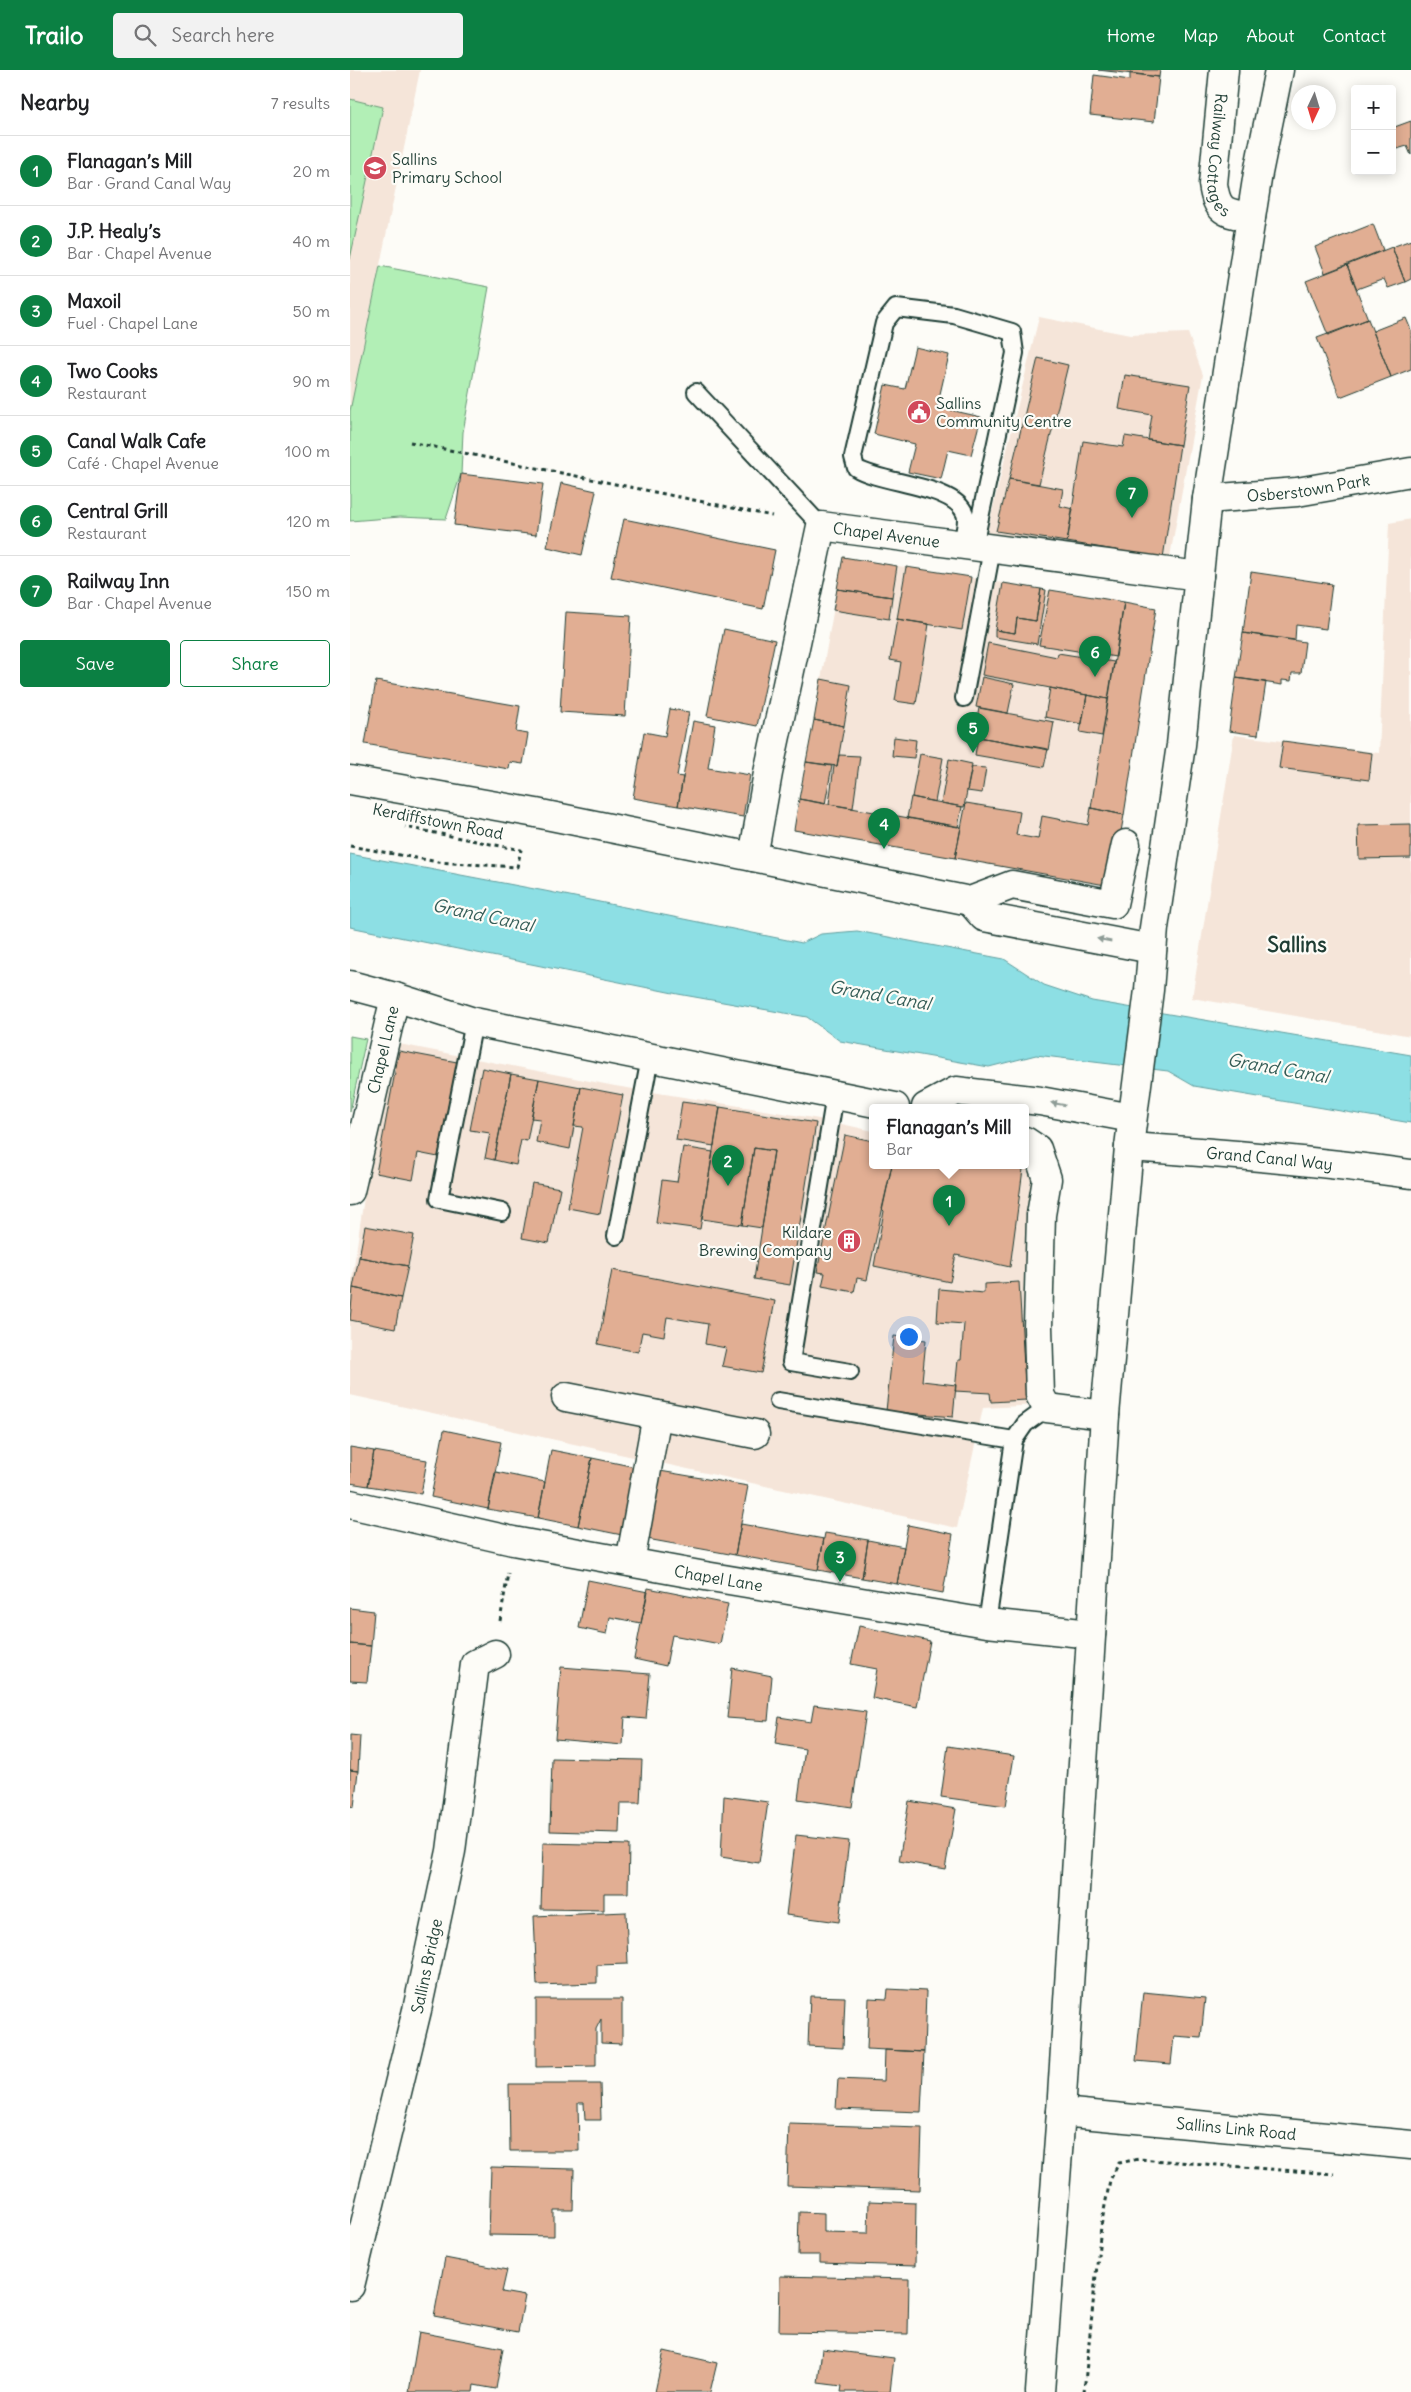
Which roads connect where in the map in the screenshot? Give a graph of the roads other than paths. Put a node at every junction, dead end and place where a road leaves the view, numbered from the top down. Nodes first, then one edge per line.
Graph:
1 (1224, 70) edge
2 (1279, 70) edge
3 (1251, 217) junction
4 (696, 392) dead end
5 (1411, 472) edge
6 (1207, 499) junction
7 (821, 526) junction
8 (976, 546) junction
9 (1199, 576) junction
10 (964, 698) dead end
11 (350, 780) edge
12 (1126, 844) dead end
13 (753, 857) junction
14 (970, 901) junction
15 (1152, 949) junction
16 (350, 985) edge
17 (395, 997) junction
18 (474, 1022) junction
19 (650, 1058) junction
20 (835, 1095) junction
21 (880, 1104) edge
22 (932, 1104) edge
23 (1132, 1118) junction
24 (1029, 1144) edge
25 (1129, 1147) junction
26 (1411, 1174) edge
27 (350, 1191) edge
28 (502, 1212) dead end
29 (616, 1236) dead end
30 (850, 1372) dead end
31 (566, 1397) dead end
32 (778, 1401) dead end
33 (1047, 1408) junction
34 (1105, 1414) junction
35 (657, 1415) junction
36 (755, 1434) dead end
37 (1014, 1440) junction
38 (350, 1504) edge
39 (630, 1562) junction
40 (987, 1623) junction
41 (1091, 1634) junction
42 (495, 1654) road end
43 (1061, 2112) junction
44 (1411, 2145) edge
45 (350, 2286) edge
46 (1040, 2392) edge

1 - 3 street, Railway Cottages
2 - 3 street
3 - 6 street
4 - 7 lane
5 - 6 street, Osberstown Park
6 - 9 street
7 - 8 street, Chapel Avenue
7 - 13 street, Chapel Avenue
8 - 8 lane
8 - 9 street, Chapel Avenue
8 - 10 lane
9 - 15 street
11 - 13 street
12 - 14 street
13 - 14 street
15 -> 14 street
15 - 23 street
16 - 17 street
17 - 18 street
17 - 27 street, Chapel Lane
18 - 19 street
18 - 28 lane
19 - 20 street
19 - 29 lane
20 - 21 street
20 - 30 lane
23 -> 22 street
23 - 25 street
24 - 33 street
25 - 26 street, Grand Canal Way
25 - 34 street
31 - 35 street
32 - 37 lane
33 - 34 street
33 - 37 lane
34 - 41 street
35 - 36 street
35 - 39 street
37 - 40 lane
38 - 39 street, Chapel Lane
39 - 40 street, Chapel Lane
40 - 41 street, Chapel Lane
41 - 43 street
42 - 45 street, Sallins Bridge
43 - 44 street, Sallins Link Road
43 - 46 street

